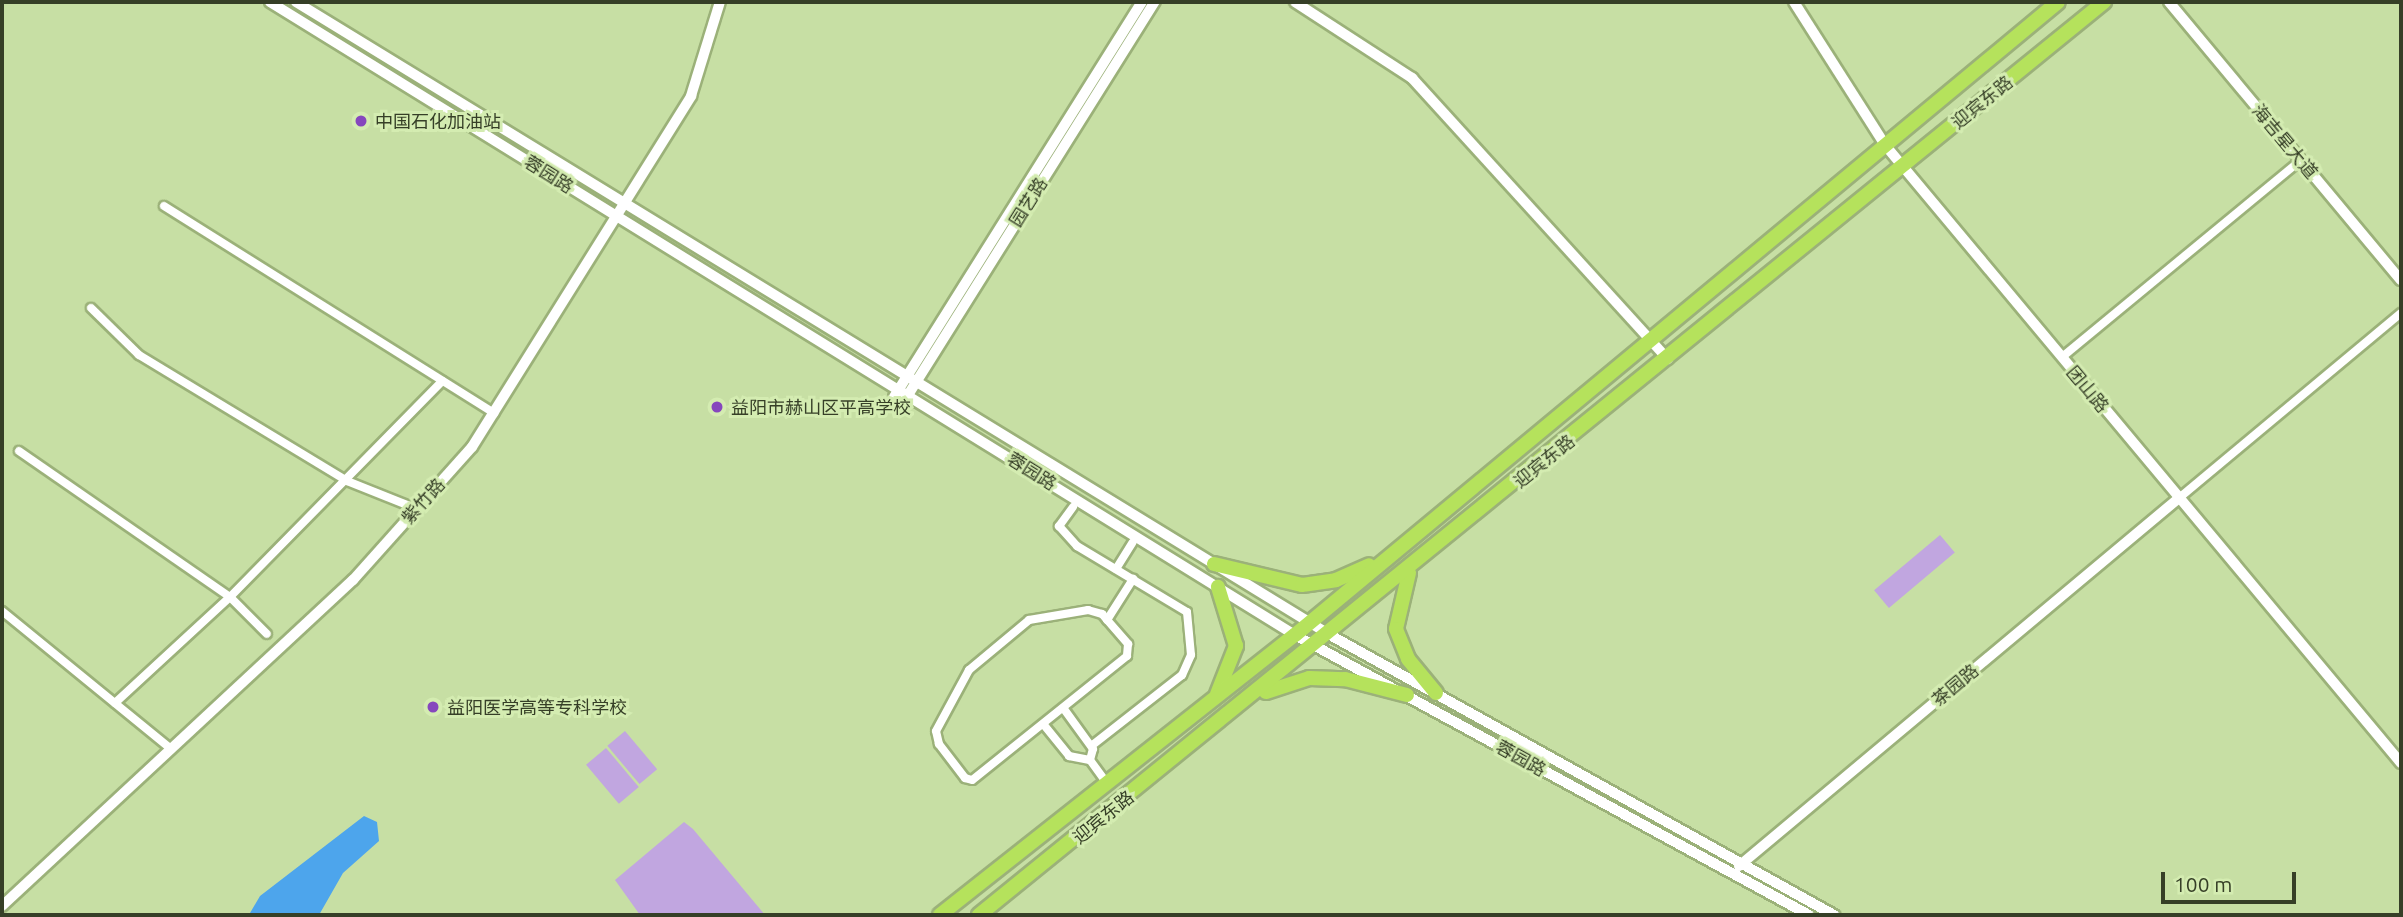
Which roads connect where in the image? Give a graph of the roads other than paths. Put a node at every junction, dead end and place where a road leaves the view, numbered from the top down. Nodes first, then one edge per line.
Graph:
1 (270, 2) edge
2 (296, 2) edge
3 (720, 2) edge
4 (1142, 2) edge
5 (1155, 2) edge
6 (1295, 2) edge
7 (1794, 2) edge
8 (2058, 2) edge
9 (2104, 2) edge
10 (2169, 2) edge
11 (1885, 145) junction
12 (2301, 160) junction
13 (1905, 166) junction
14 (629, 203) junction
15 (164, 206) dead end
16 (619, 218) junction
17 (2401, 279) edge
18 (91, 308) dead end
19 (2401, 313) edge
20 (1651, 339) junction
21 (2062, 357) junction
22 (1668, 359) junction
23 (912, 379) junction
24 (442, 381) junction
25 (902, 395) junction
26 (494, 413) junction
27 (19, 451) dead end
28 (347, 481) junction
29 (2179, 498) junction
30 (1073, 507) dead end
31 (417, 509) junction
32 (1132, 543) dead end
33 (1398, 548) junction
34 (1386, 558) junction
35 (1214, 564) junction
36 (1116, 569) junction
37 (1412, 569) junction
38 (1133, 579) junction
39 (1218, 587) junction
40 (230, 597) junction
41 (2, 611) edge
42 (1107, 620) junction
43 (1310, 621) junction
44 (267, 634) dead end
45 (1294, 635) junction
46 (1330, 635) junction
47 (1316, 647) junction
48 (1436, 693) junction
49 (1217, 695) junction
50 (1406, 695) junction
51 (1255, 696) junction
52 (115, 703) junction
53 (1201, 708) junction
54 (1064, 709) junction
55 (1044, 725) junction
56 (1216, 727) junction
57 (1091, 746) junction
58 (171, 749) junction
59 (1090, 760) junction
60 (2401, 762) edge
61 (1107, 783) junction
62 (1742, 861) junction
63 (1734, 874) junction
64 (2, 906) edge
65 (940, 915) edge
66 (979, 915) edge
67 (1809, 915) edge
68 (1834, 915) edge

1 - 16 street, 蓉园路
2 - 14 street, 蓉园路
3 - 14 street, 紫竹路
4 - 23 street, 园艺路
5 - 23 street, 园艺路
6 - 20 street
7 - 11 street, 团山路
8 - 11 highway, 迎宾东路
9 - 13 highway, 迎宾东路
10 - 12 street, 海吉星大道
11 - 13 street, 团山路
11 - 20 highway, 迎宾东路
12 - 17 street, 海吉星大道
12 - 21 street
13 - 21 street, 团山路
13 - 22 highway, 迎宾东路
14 - 16 street, 紫竹路
14 - 23 street, 蓉园路
15 - 24 street
16 - 25 street, 蓉园路
16 - 26 street, 紫竹路
18 - 28 street
19 - 29 street
20 - 22 street
20 - 33 highway, 迎宾东路
21 - 29 street, 团山路
22 - 37 highway, 迎宾东路
23 - 25 street, 园艺路
23 - 35 street, 蓉园路
24 - 26 street
24 - 28 street
25 - 39 street, 蓉园路
26 - 31 street, 紫竹路
27 - 40 street
28 - 31 street
28 - 40 street
29 - 60 street, 团山路
29 - 62 street, 茶园路
30 - 36 street
31 - 58 street, 紫竹路
32 - 36 street
33 - 34 highway, 迎宾东路
33 - 37 highway
34 - 35 highway
34 - 43 highway, 迎宾东路
35 - 43 street, 蓉园路
36 - 38 street
37 - 46 highway, 迎宾东路
37 - 48 highway
38 - 42 street
38 - 57 street
39 - 45 street, 蓉园路
39 - 49 highway
40 - 44 street
40 - 52 street
41 - 52 street
42 - 54 street
42 - 55 street
43 - 45 highway, 迎宾东路
43 - 46 street, 蓉园路
45 - 47 street, 蓉园路
45 - 49 highway, 迎宾东路
46 - 47 highway, 迎宾东路
46 - 48 street, 蓉园路
47 - 50 street, 蓉园路
47 - 51 highway, 迎宾东路
48 - 62 street, 蓉园路
49 - 53 highway, 迎宾东路
50 - 51 highway
50 - 63 street, 蓉园路
51 - 56 highway, 迎宾东路
52 - 58 street
53 - 56 highway
53 - 61 highway, 迎宾东路
54 - 55 street
54 - 57 street
55 - 59 street
56 - 66 highway, 迎宾东路
57 - 59 street
58 - 64 street, 紫竹路
59 - 61 street
61 - 65 highway, 迎宾东路
62 - 63 street, 茶园路
62 - 68 street, 蓉园路
63 - 67 street, 蓉园路

